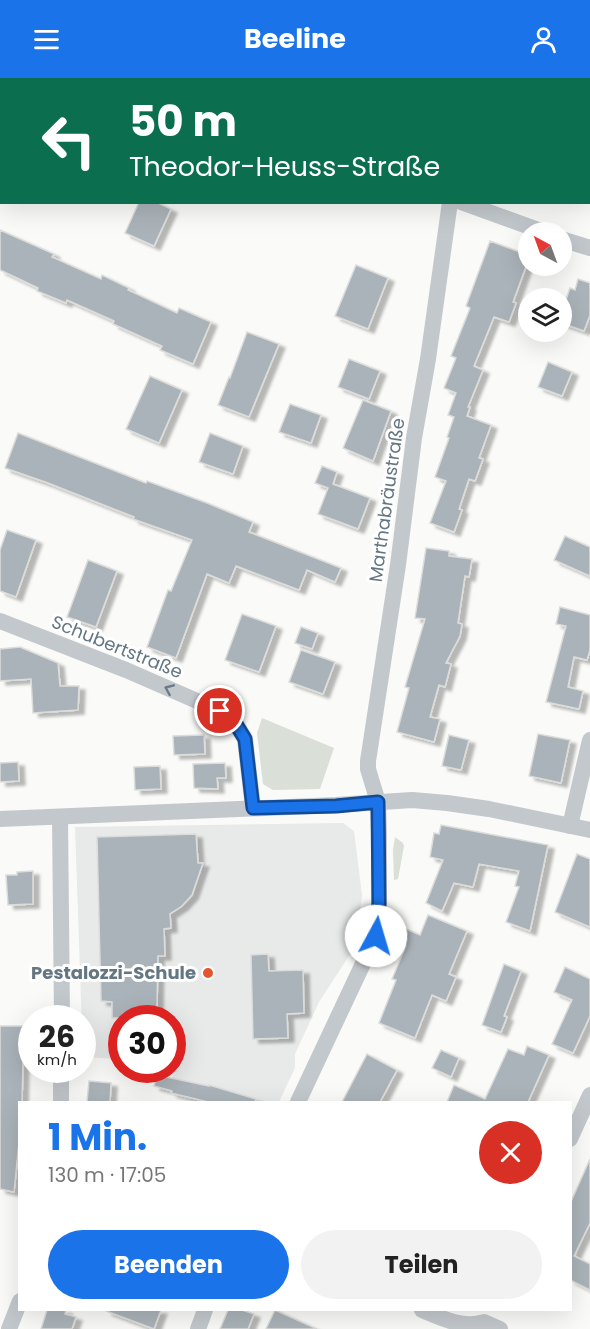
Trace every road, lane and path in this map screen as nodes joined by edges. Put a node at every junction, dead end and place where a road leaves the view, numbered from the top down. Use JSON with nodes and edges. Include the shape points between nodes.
{"nodes":[{"id":1,"x":450,"y":204,"type":"edge"},
{"id":2,"x":467,"y":204,"type":"edge"},
{"id":3,"x":518,"y":223,"type":"edge"},
{"id":4,"x":572,"y":243,"type":"edge"},
{"id":5,"x":590,"y":249,"type":"edge"},
{"id":6,"x":0,"y":621,"type":"edge"},
{"id":7,"x":590,"y":740,"type":"edge"},
{"id":8,"x":378,"y":802,"type":"junction"},
{"id":9,"x":253,"y":808,"type":"junction"},
{"id":10,"x":60,"y":817,"type":"junction"},
{"id":11,"x":0,"y":819,"type":"edge"},
{"id":12,"x":570,"y":826,"type":"junction"},
{"id":13,"x":590,"y":830,"type":"edge"},
{"id":14,"x":62,"y":1005,"type":"edge"},
{"id":15,"x":61,"y":1083,"type":"edge"},
{"id":16,"x":590,"y":1095,"type":"edge"},
{"id":17,"x":62,"y":1101,"type":"edge"},
{"id":18,"x":298,"y":1101,"type":"edge"},
{"id":19,"x":572,"y":1135,"type":"edge"},
{"id":20,"x":18,"y":1306,"type":"edge"},
{"id":21,"x":205,"y":1311,"type":"edge"},
{"id":22,"x":424,"y":1311,"type":"edge"},
{"id":23,"x":491,"y":1320,"type":"edge"},
{"id":24,"x":9,"y":1329,"type":"edge"},
{"id":25,"x":198,"y":1329,"type":"edge"}],
"edges":[{"from":1,"to":8,"type":"street","name":"Marthabräustraße","via":[[368,761]]},
{"from":2,"to":3,"type":"street"},
{"from":4,"to":5,"type":"street"},
{"from":9,"to":6,"type":"street","name":"Schubertstraße","one_way":true,"via":[[245,739],[234,721],[220,711],[126,670]]},
{"from":7,"to":12,"type":"street"},
{"from":8,"to":9,"type":"street"},
{"from":8,"to":12,"type":"street","via":[[447,803]]},
{"from":8,"to":18,"type":"street","name":"Marthabräustraße","via":[[376,936]]},
{"from":9,"to":10,"type":"street"},
{"from":10,"to":11,"type":"street"},
{"from":10,"to":14,"type":"street"},
{"from":12,"to":13,"type":"street"},
{"from":15,"to":17,"type":"street"},
{"from":16,"to":19,"type":"street"},
{"from":20,"to":24,"type":"street"},
{"from":21,"to":25,"type":"street"},
{"from":22,"to":23,"type":"street","via":[[474,1326]]}]}
